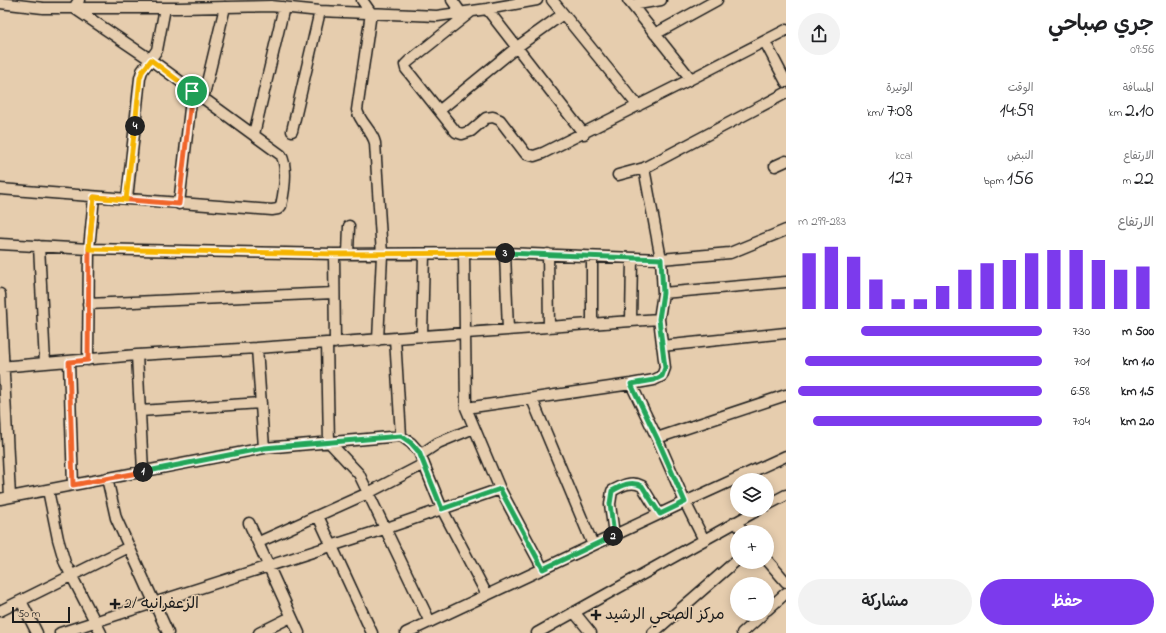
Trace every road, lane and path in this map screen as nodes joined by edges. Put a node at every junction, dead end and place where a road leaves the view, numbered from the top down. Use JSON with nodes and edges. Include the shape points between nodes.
{"nodes":[{"id":1,"x":362,"y":0,"type":"edge"},
{"id":2,"x":452,"y":0,"type":"edge"},
{"id":3,"x":537,"y":0,"type":"edge"},
{"id":4,"x":552,"y":0,"type":"edge"},
{"id":5,"x":661,"y":0,"type":"edge"},
{"id":6,"x":717,"y":0,"type":"edge"},
{"id":7,"x":0,"y":3,"type":"edge"},
{"id":8,"x":269,"y":3,"type":"edge"},
{"id":9,"x":630,"y":3,"type":"edge"},
{"id":10,"x":76,"y":4,"type":"edge"},
{"id":11,"x":176,"y":4,"type":"edge"},
{"id":12,"x":225,"y":7,"type":"junction"},
{"id":13,"x":284,"y":7,"type":"junction"},
{"id":14,"x":165,"y":8,"type":"junction"},
{"id":15,"x":320,"y":10,"type":"junction"},
{"id":16,"x":487,"y":10,"type":"junction"},
{"id":17,"x":472,"y":11,"type":"junction"},
{"id":18,"x":371,"y":13,"type":"junction"},
{"id":19,"x":461,"y":13,"type":"junction"},
{"id":20,"x":563,"y":14,"type":"junction"},
{"id":21,"x":786,"y":30,"type":"edge"},
{"id":22,"x":655,"y":34,"type":"junction"},
{"id":23,"x":765,"y":42,"type":"junction"},
{"id":24,"x":517,"y":47,"type":"junction"},
{"id":25,"x":151,"y":60,"type":"junction"},
{"id":26,"x":691,"y":79,"type":"junction"},
{"id":27,"x":786,"y":82,"type":"edge"},
{"id":28,"x":192,"y":91,"type":"junction"},
{"id":29,"x":786,"y":93,"type":"edge"},
{"id":30,"x":203,"y":99,"type":"junction"},
{"id":31,"x":638,"y":106,"type":"junction"},
{"id":32,"x":440,"y":110,"type":"junction"},
{"id":33,"x":292,"y":131,"type":"dead end"},
{"id":34,"x":254,"y":134,"type":"junction"},
{"id":35,"x":584,"y":134,"type":"junction"},
{"id":36,"x":786,"y":161,"type":"edge"},
{"id":37,"x":775,"y":166,"type":"dead end"},
{"id":38,"x":644,"y":168,"type":"junction"},
{"id":39,"x":618,"y":175,"type":"dead end"},
{"id":40,"x":0,"y":189,"type":"edge"},
{"id":41,"x":94,"y":197,"type":"junction"},
{"id":42,"x":126,"y":200,"type":"junction"},
{"id":43,"x":179,"y":204,"type":"junction"},
{"id":44,"x":349,"y":226,"type":"dead end"},
{"id":45,"x":786,"y":230,"type":"edge"},
{"id":46,"x":0,"y":244,"type":"edge"},
{"id":47,"x":39,"y":246,"type":"junction"},
{"id":48,"x":89,"y":249,"type":"junction"},
{"id":49,"x":505,"y":253,"type":"junction"},
{"id":50,"x":334,"y":254,"type":"junction"},
{"id":51,"x":348,"y":254,"type":"junction"},
{"id":52,"x":382,"y":254,"type":"junction"},
{"id":53,"x":424,"y":254,"type":"junction"},
{"id":54,"x":464,"y":254,"type":"junction"},
{"id":55,"x":548,"y":254,"type":"junction"},
{"id":56,"x":592,"y":257,"type":"junction"},
{"id":57,"x":632,"y":258,"type":"junction"},
{"id":58,"x":661,"y":259,"type":"junction"},
{"id":59,"x":786,"y":282,"type":"edge"},
{"id":60,"x":334,"y":293,"type":"junction"},
{"id":61,"x":663,"y":293,"type":"junction"},
{"id":62,"x":0,"y":294,"type":"edge"},
{"id":63,"x":88,"y":304,"type":"junction"},
{"id":64,"x":659,"y":319,"type":"junction"},
{"id":65,"x":1,"y":321,"type":"edge"},
{"id":66,"x":631,"y":322,"type":"junction"},
{"id":67,"x":592,"y":324,"type":"junction"},
{"id":68,"x":549,"y":327,"type":"junction"},
{"id":69,"x":508,"y":330,"type":"junction"},
{"id":70,"x":466,"y":333,"type":"junction"},
{"id":71,"x":786,"y":333,"type":"edge"},
{"id":72,"x":422,"y":336,"type":"junction"},
{"id":73,"x":395,"y":338,"type":"junction"},
{"id":74,"x":378,"y":340,"type":"junction"},
{"id":75,"x":331,"y":343,"type":"junction"},
{"id":76,"x":662,"y":346,"type":"junction"},
{"id":77,"x":258,"y":348,"type":"junction"},
{"id":78,"x":138,"y":355,"type":"junction"},
{"id":79,"x":88,"y":360,"type":"junction"},
{"id":80,"x":69,"y":362,"type":"junction"},
{"id":81,"x":45,"y":363,"type":"junction"},
{"id":82,"x":2,"y":366,"type":"edge"},
{"id":83,"x":631,"y":384,"type":"junction"},
{"id":84,"x":786,"y":394,"type":"edge"},
{"id":85,"x":532,"y":398,"type":"junction"},
{"id":86,"x":262,"y":403,"type":"junction"},
{"id":87,"x":466,"y":408,"type":"junction"},
{"id":88,"x":140,"y":411,"type":"junction"},
{"id":89,"x":474,"y":428,"type":"junction"},
{"id":90,"x":401,"y":436,"type":"junction"},
{"id":91,"x":657,"y":438,"type":"junction"},
{"id":92,"x":329,"y":442,"type":"junction"},
{"id":93,"x":264,"y":448,"type":"junction"},
{"id":94,"x":786,"y":456,"type":"edge"},
{"id":95,"x":422,"y":460,"type":"junction"},
{"id":96,"x":143,"y":472,"type":"junction"},
{"id":97,"x":107,"y":478,"type":"junction"},
{"id":98,"x":73,"y":485,"type":"junction"},
{"id":99,"x":500,"y":489,"type":"junction"},
{"id":100,"x":48,"y":490,"type":"junction"},
{"id":101,"x":368,"y":493,"type":"junction"},
{"id":102,"x":786,"y":495,"type":"edge"},
{"id":103,"x":5,"y":498,"type":"edge"},
{"id":104,"x":774,"y":501,"type":"edge"},
{"id":105,"x":685,"y":502,"type":"junction"},
{"id":106,"x":442,"y":509,"type":"junction"},
{"id":107,"x":660,"y":514,"type":"junction"},
{"id":108,"x":318,"y":516,"type":"junction"},
{"id":109,"x":745,"y":517,"type":"edge"},
{"id":110,"x":735,"y":522,"type":"junction"},
{"id":111,"x":249,"y":524,"type":"dead end"},
{"id":112,"x":738,"y":525,"type":"edge"},
{"id":113,"x":384,"y":529,"type":"junction"},
{"id":114,"x":614,"y":535,"type":"junction"},
{"id":115,"x":704,"y":540,"type":"junction"},
{"id":116,"x":259,"y":542,"type":"junction"},
{"id":117,"x":331,"y":545,"type":"junction"},
{"id":118,"x":593,"y":545,"type":"junction"},
{"id":119,"x":129,"y":547,"type":"junction"},
{"id":120,"x":268,"y":566,"type":"junction"},
{"id":121,"x":730,"y":566,"type":"edge"},
{"id":122,"x":774,"y":568,"type":"edge"},
{"id":123,"x":543,"y":569,"type":"junction"},
{"id":124,"x":72,"y":576,"type":"junction"},
{"id":125,"x":786,"y":582,"type":"edge"},
{"id":126,"x":786,"y":593,"type":"edge"},
{"id":127,"x":487,"y":595,"type":"junction"},
{"id":128,"x":21,"y":601,"type":"junction"},
{"id":129,"x":154,"y":602,"type":"junction"},
{"id":130,"x":774,"y":604,"type":"edge"},
{"id":131,"x":0,"y":611,"type":"edge"},
{"id":132,"x":574,"y":612,"type":"junction"},
{"id":133,"x":291,"y":618,"type":"junction"},
{"id":134,"x":95,"y":621,"type":"junction"},
{"id":135,"x":755,"y":621,"type":"edge"},
{"id":136,"x":430,"y":622,"type":"junction"},
{"id":137,"x":37,"y":633,"type":"edge"},
{"id":138,"x":60,"y":633,"type":"edge"},
{"id":139,"x":101,"y":633,"type":"edge"},
{"id":140,"x":168,"y":633,"type":"edge"},
{"id":141,"x":259,"y":633,"type":"edge"},
{"id":142,"x":299,"y":633,"type":"edge"},
{"id":143,"x":372,"y":633,"type":"edge"},
{"id":144,"x":406,"y":633,"type":"edge"},
{"id":145,"x":537,"y":633,"type":"edge"},
{"id":146,"x":591,"y":633,"type":"edge"},
{"id":147,"x":653,"y":633,"type":"edge"},
{"id":148,"x":742,"y":633,"type":"edge"}],
"edges":[{"from":1,"to":18,"type":"street"},
{"from":2,"to":19,"type":"street"},
{"from":3,"to":16,"type":"street"},
{"from":4,"to":20,"type":"street"},
{"from":5,"to":9,"type":"street"},
{"from":6,"to":22,"type":"street"},
{"from":7,"to":10,"type":"street","via":[[43,8]]},
{"from":8,"to":12,"type":"street"},
{"from":8,"to":13,"type":"street"},
{"from":9,"to":22,"type":"street"},
{"from":10,"to":14,"type":"street"},
{"from":10,"to":25,"type":"street"},
{"from":11,"to":12,"type":"street"},
{"from":11,"to":14,"type":"street"},
{"from":12,"to":30,"type":"street"},
{"from":13,"to":15,"type":"street"},
{"from":13,"to":34,"type":"street"},
{"from":14,"to":25,"type":"street","via":[[158,46]]},
{"from":15,"to":18,"type":"street"},
{"from":15,"to":33,"type":"street"},
{"from":16,"to":17,"type":"street"},
{"from":16,"to":24,"type":"street"},
{"from":17,"to":19,"type":"street"},
{"from":17,"to":32,"type":"street","via":[[405,65]]},
{"from":18,"to":19,"type":"street","via":[[437,16]]},
{"from":18,"to":52,"type":"street","via":[[357,110],[375,143]]},
{"from":20,"to":24,"type":"street"},
{"from":20,"to":31,"type":"street"},
{"from":21,"to":23,"type":"street"},
{"from":22,"to":26,"type":"street"},
{"from":23,"to":26,"type":"street"},
{"from":23,"to":27,"type":"street"},
{"from":24,"to":32,"type":"street"},
{"from":24,"to":35,"type":"street"},
{"from":25,"to":28,"type":"street"},
{"from":25,"to":42,"type":"street","via":[[140,78]]},
{"from":26,"to":31,"type":"street"},
{"from":28,"to":30,"type":"street"},
{"from":28,"to":43,"type":"street"},
{"from":29,"to":38,"type":"street"},
{"from":30,"to":34,"type":"street"},
{"from":31,"to":35,"type":"street"},
{"from":32,"to":35,"type":"street","via":[[456,132],[462,134],[471,131],[486,118],[500,120],[526,154],[534,156]]},
{"from":34,"to":43,"type":"street","via":[[284,159],[281,206],[272,210]]},
{"from":36,"to":37,"type":"street"},
{"from":38,"to":39,"type":"street"},
{"from":38,"to":58,"type":"street"},
{"from":40,"to":41,"type":"street"},
{"from":41,"to":42,"type":"street"},
{"from":41,"to":48,"type":"street"},
{"from":42,"to":43,"type":"street"},
{"from":44,"to":51,"type":"street"},
{"from":45,"to":58,"type":"street","via":[[730,253]]},
{"from":46,"to":47,"type":"street"},
{"from":47,"to":48,"type":"street"},
{"from":47,"to":81,"type":"street"},
{"from":48,"to":50,"type":"street"},
{"from":48,"to":63,"type":"street"},
{"from":49,"to":54,"type":"street"},
{"from":49,"to":55,"type":"street"},
{"from":49,"to":69,"type":"street"},
{"from":50,"to":51,"type":"street"},
{"from":50,"to":60,"type":"street"},
{"from":51,"to":52,"type":"street"},
{"from":52,"to":53,"type":"street"},
{"from":52,"to":74,"type":"street"},
{"from":53,"to":54,"type":"street"},
{"from":53,"to":72,"type":"street"},
{"from":54,"to":70,"type":"street"},
{"from":55,"to":56,"type":"street"},
{"from":55,"to":68,"type":"street"},
{"from":56,"to":57,"type":"street"},
{"from":56,"to":67,"type":"street"},
{"from":57,"to":58,"type":"street"},
{"from":57,"to":66,"type":"street"},
{"from":58,"to":61,"type":"street"},
{"from":59,"to":61,"type":"street"},
{"from":60,"to":63,"type":"street"},
{"from":60,"to":75,"type":"street"},
{"from":61,"to":64,"type":"street"},
{"from":62,"to":65,"type":"street"},
{"from":63,"to":79,"type":"street"},
{"from":64,"to":66,"type":"street"},
{"from":64,"to":76,"type":"street"},
{"from":65,"to":82,"type":"street"},
{"from":66,"to":67,"type":"street"},
{"from":67,"to":68,"type":"street"},
{"from":68,"to":69,"type":"street"},
{"from":69,"to":70,"type":"street"},
{"from":70,"to":72,"type":"street"},
{"from":70,"to":87,"type":"street"},
{"from":71,"to":76,"type":"street"},
{"from":72,"to":73,"type":"street"},
{"from":73,"to":74,"type":"street"},
{"from":73,"to":90,"type":"street"},
{"from":74,"to":75,"type":"street"},
{"from":75,"to":77,"type":"street"},
{"from":75,"to":92,"type":"street"},
{"from":76,"to":83,"type":"street","via":[[665,368],[662,376]]},
{"from":77,"to":78,"type":"street"},
{"from":77,"to":86,"type":"street"},
{"from":78,"to":79,"type":"street"},
{"from":78,"to":88,"type":"street"},
{"from":79,"to":80,"type":"street"},
{"from":80,"to":81,"type":"street"},
{"from":80,"to":98,"type":"street"},
{"from":81,"to":82,"type":"street"},
{"from":82,"to":103,"type":"street"},
{"from":83,"to":85,"type":"street"},
{"from":83,"to":91,"type":"street"},
{"from":84,"to":91,"type":"street"},
{"from":85,"to":87,"type":"street"},
{"from":85,"to":118,"type":"street"},
{"from":86,"to":88,"type":"street"},
{"from":86,"to":93,"type":"street"},
{"from":87,"to":89,"type":"street"},
{"from":88,"to":96,"type":"street"},
{"from":89,"to":95,"type":"street","via":[[438,443]]},
{"from":89,"to":99,"type":"street"},
{"from":90,"to":92,"type":"street"},
{"from":90,"to":95,"type":"street","via":[[411,443]]},
{"from":91,"to":105,"type":"street"},
{"from":92,"to":93,"type":"street"},
{"from":92,"to":101,"type":"street","via":[[359,474]]},
{"from":93,"to":96,"type":"street"},
{"from":94,"to":105,"type":"street"},
{"from":95,"to":101,"type":"street"},
{"from":95,"to":106,"type":"street"},
{"from":96,"to":97,"type":"street"},
{"from":97,"to":98,"type":"street"},
{"from":97,"to":119,"type":"street","via":[[116,518]]},
{"from":98,"to":100,"type":"street"},
{"from":99,"to":106,"type":"street"},
{"from":99,"to":123,"type":"street"},
{"from":100,"to":103,"type":"street"},
{"from":100,"to":124,"type":"street","via":[[58,539]]},
{"from":101,"to":108,"type":"street"},
{"from":101,"to":113,"type":"street"},
{"from":102,"to":104,"type":"street"},
{"from":105,"to":107,"type":"street"},
{"from":105,"to":115,"type":"street"},
{"from":106,"to":113,"type":"street"},
{"from":106,"to":127,"type":"street"},
{"from":107,"to":114,"type":"street"},
{"from":107,"to":114,"type":"street","via":[[642,486],[637,483],[623,484],[612,491],[610,504]]},
{"from":108,"to":116,"type":"street"},
{"from":108,"to":117,"type":"street"},
{"from":109,"to":110,"type":"street"},
{"from":110,"to":112,"type":"street"},
{"from":110,"to":115,"type":"street"},
{"from":111,"to":116,"type":"street"},
{"from":113,"to":117,"type":"street"},
{"from":113,"to":136,"type":"street"},
{"from":114,"to":118,"type":"street"},
{"from":115,"to":132,"type":"street"},
{"from":116,"to":120,"type":"street"},
{"from":117,"to":120,"type":"street"},
{"from":117,"to":143,"type":"street"},
{"from":118,"to":123,"type":"street"},
{"from":119,"to":124,"type":"street"},
{"from":119,"to":129,"type":"street"},
{"from":120,"to":129,"type":"street"},
{"from":120,"to":133,"type":"street"},
{"from":121,"to":147,"type":"street"},
{"from":122,"to":125,"type":"street"},
{"from":123,"to":127,"type":"street"},
{"from":124,"to":128,"type":"street"},
{"from":124,"to":134,"type":"street"},
{"from":126,"to":130,"type":"street"},
{"from":127,"to":136,"type":"street"},
{"from":128,"to":131,"type":"street"},
{"from":128,"to":137,"type":"street"},
{"from":129,"to":134,"type":"street"},
{"from":129,"to":140,"type":"street"},
{"from":132,"to":145,"type":"street"},
{"from":132,"to":146,"type":"street"},
{"from":133,"to":141,"type":"street"},
{"from":133,"to":142,"type":"street"},
{"from":134,"to":138,"type":"street"},
{"from":134,"to":139,"type":"street"},
{"from":135,"to":148,"type":"street"},
{"from":136,"to":144,"type":"street"}]}
